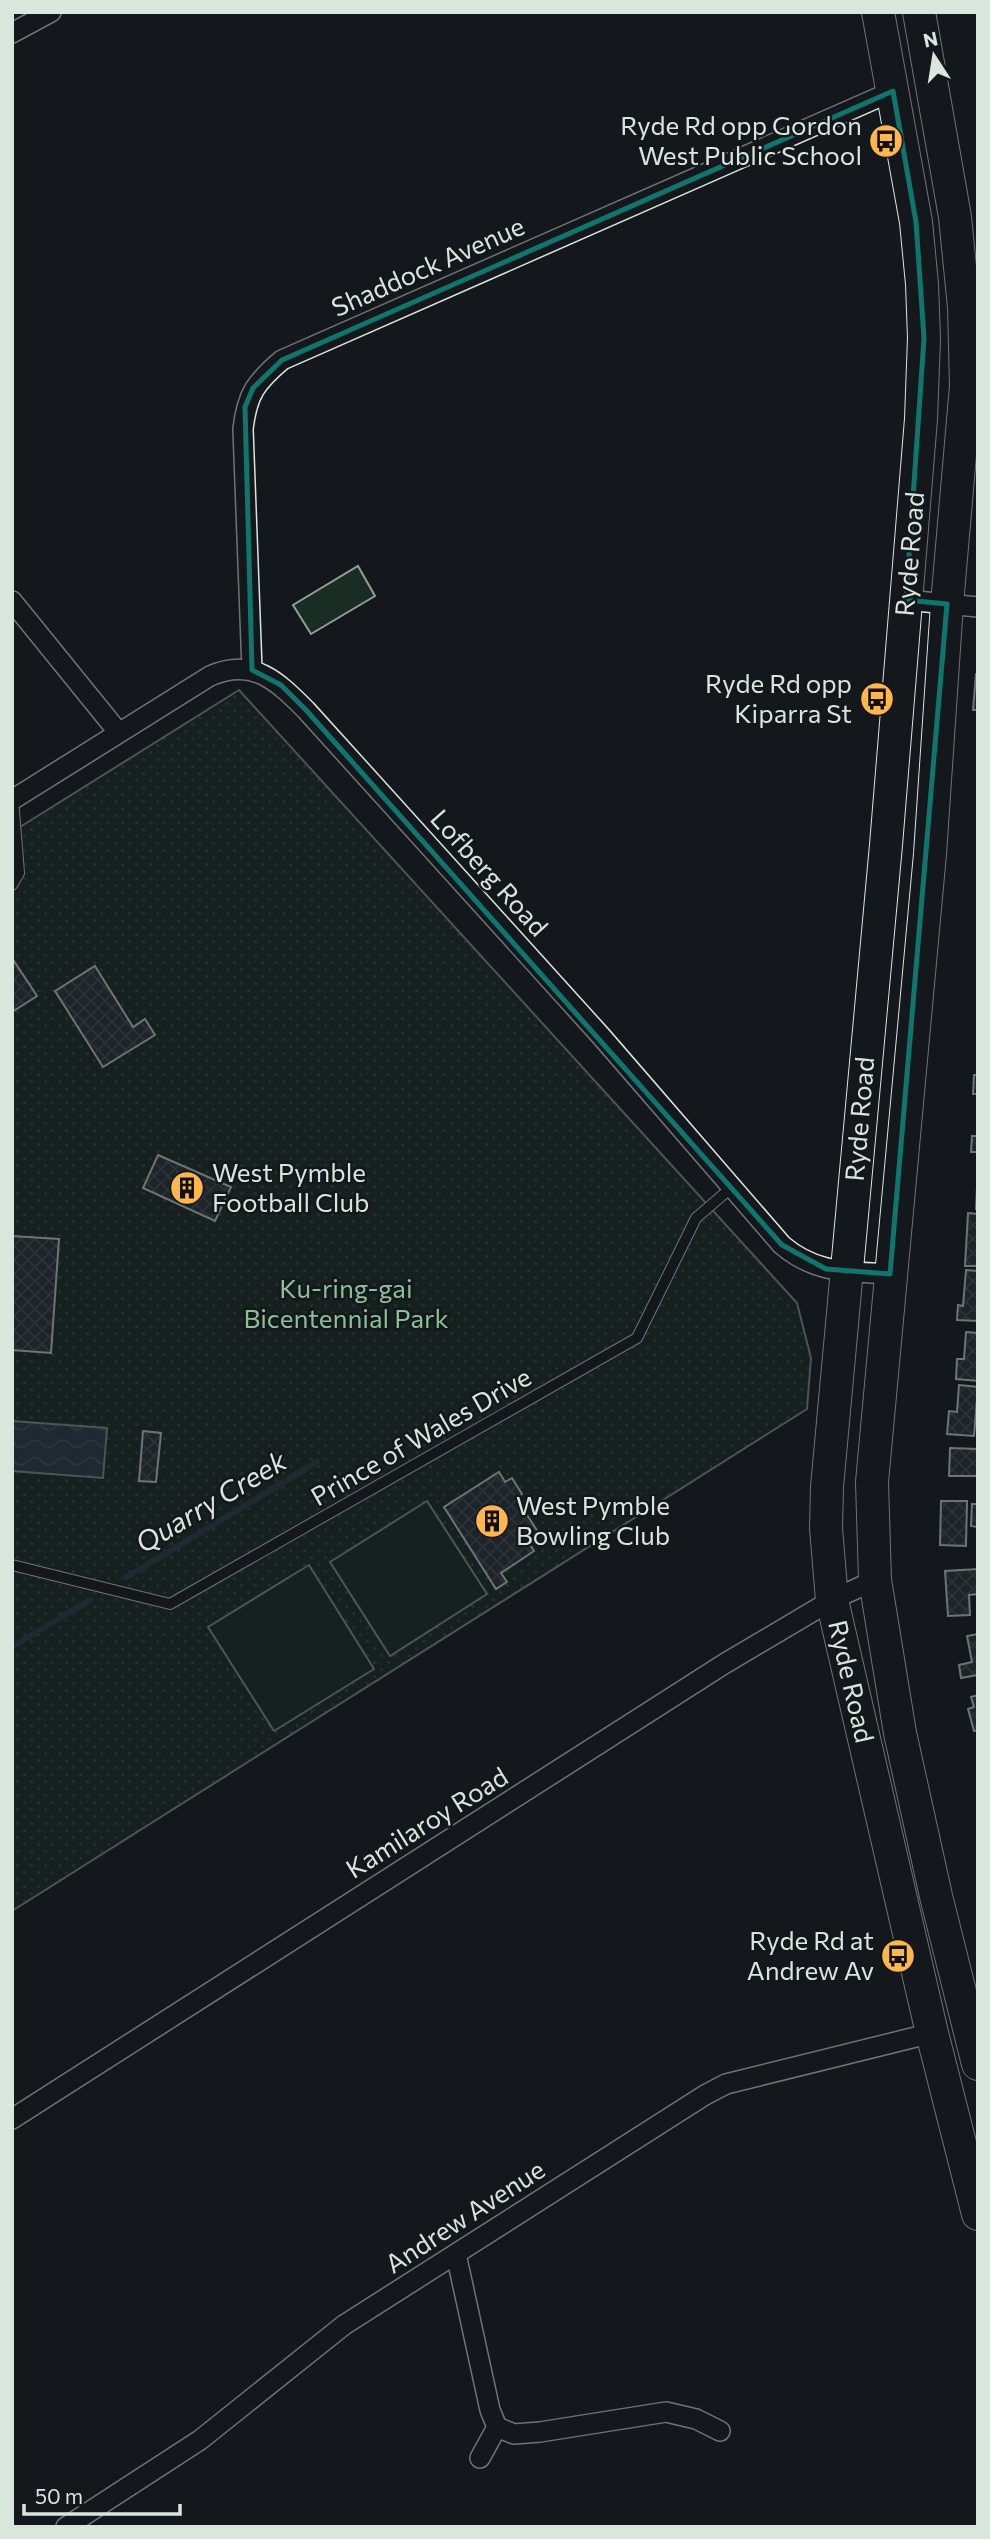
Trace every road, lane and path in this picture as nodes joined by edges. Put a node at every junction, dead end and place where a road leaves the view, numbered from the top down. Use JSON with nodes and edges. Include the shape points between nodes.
{"nodes":[{"id":1,"x":51,"y":12,"type":"edge"},
{"id":2,"x":878,"y":12,"type":"edge"},
{"id":3,"x":919,"y":12,"type":"edge"},
{"id":4,"x":12,"y":33,"type":"edge"},
{"id":5,"x":893,"y":91,"type":"junction"},
{"id":6,"x":906,"y":600,"type":"junction"},
{"id":7,"x":12,"y":601,"type":"edge"},
{"id":8,"x":962,"y":606,"type":"edge"},
{"id":9,"x":252,"y":670,"type":"junction"},
{"id":10,"x":119,"y":733,"type":"junction"},
{"id":11,"x":13,"y":799,"type":"edge"},
{"id":12,"x":12,"y":885,"type":"edge"},
{"id":13,"x":732,"y":1187,"type":"junction"},
{"id":14,"x":846,"y":1271,"type":"junction"},
{"id":15,"x":890,"y":1273,"type":"junction"},
{"id":16,"x":12,"y":1565,"type":"edge"},
{"id":17,"x":875,"y":1580,"type":"junction"},
{"id":18,"x":832,"y":1600,"type":"junction"},
{"id":19,"x":932,"y":2033,"type":"junction"},
{"id":20,"x":978,"y":2064,"type":"edge"},
{"id":21,"x":12,"y":2119,"type":"edge"},
{"id":22,"x":978,"y":2214,"type":"edge"},
{"id":23,"x":456,"y":2254,"type":"junction"},
{"id":24,"x":498,"y":2427,"type":"junction"},
{"id":25,"x":720,"y":2431,"type":"dead end"},
{"id":26,"x":480,"y":2458,"type":"dead end"},
{"id":27,"x":66,"y":2527,"type":"edge"}],
"edges":[{"from":1,"to":4,"type":"street"},
{"from":2,"to":5,"type":"highway","name":"Ryde Road"},
{"from":3,"to":8,"type":"highway","name":"Ryde Road","via":[[955,217],[964,307]]},
{"from":5,"to":6,"type":"highway","name":"Ryde Road","via":[[916,222],[924,338]]},
{"from":5,"to":9,"type":"street","name":"Shaddock Avenue","via":[[282,360],[266,374],[245,407],[243,429]]},
{"from":6,"to":8,"type":"street"},
{"from":6,"to":14,"type":"highway","name":"Ryde Road"},
{"from":7,"to":10,"type":"street"},
{"from":8,"to":15,"type":"highway","name":"Ryde Road","via":[[930,855]]},
{"from":9,"to":10,"type":"street","via":[[235,668],[211,676]]},
{"from":9,"to":13,"type":"street","name":"Lofberg Road","via":[[281,685],[306,710]]},
{"from":10,"to":11,"type":"street"},
{"from":11,"to":12,"type":"lane","via":[[19,873]]},
{"from":13,"to":14,"type":"street","name":"Lofberg Road","via":[[793,1255],[806,1263]]},
{"from":13,"to":16,"type":"lane","name":"Prince of Wales Drive","via":[[696,1218],[637,1338],[170,1604]]},
{"from":14,"to":15,"type":"street","name":"Lofberg Road"},
{"from":14,"to":18,"type":"highway","name":"Ryde Road","via":[[827,1488]]},
{"from":15,"to":17,"type":"highway","name":"Ryde Road","via":[[872,1482]]},
{"from":17,"to":18,"type":"street","name":"Kamilaroy Road"},
{"from":17,"to":20,"type":"highway","name":"Ryde Road","via":[[900,1734]]},
{"from":18,"to":19,"type":"highway","name":"Ryde Road"},
{"from":18,"to":21,"type":"street","name":"Kamilaroy Road","via":[[724,1664]]},
{"from":19,"to":22,"type":"highway","name":"Ryde Road"},
{"from":19,"to":23,"type":"street","name":"Andrew Avenue","via":[[726,2084]]},
{"from":23,"to":24,"type":"street","via":[[490,2410]]},
{"from":23,"to":27,"type":"street","name":"Andrew Avenue","via":[[344,2325],[200,2440]]},
{"from":24,"to":25,"type":"street","via":[[514,2434],[540,2432],[666,2412]]},
{"from":24,"to":26,"type":"street"}]}
